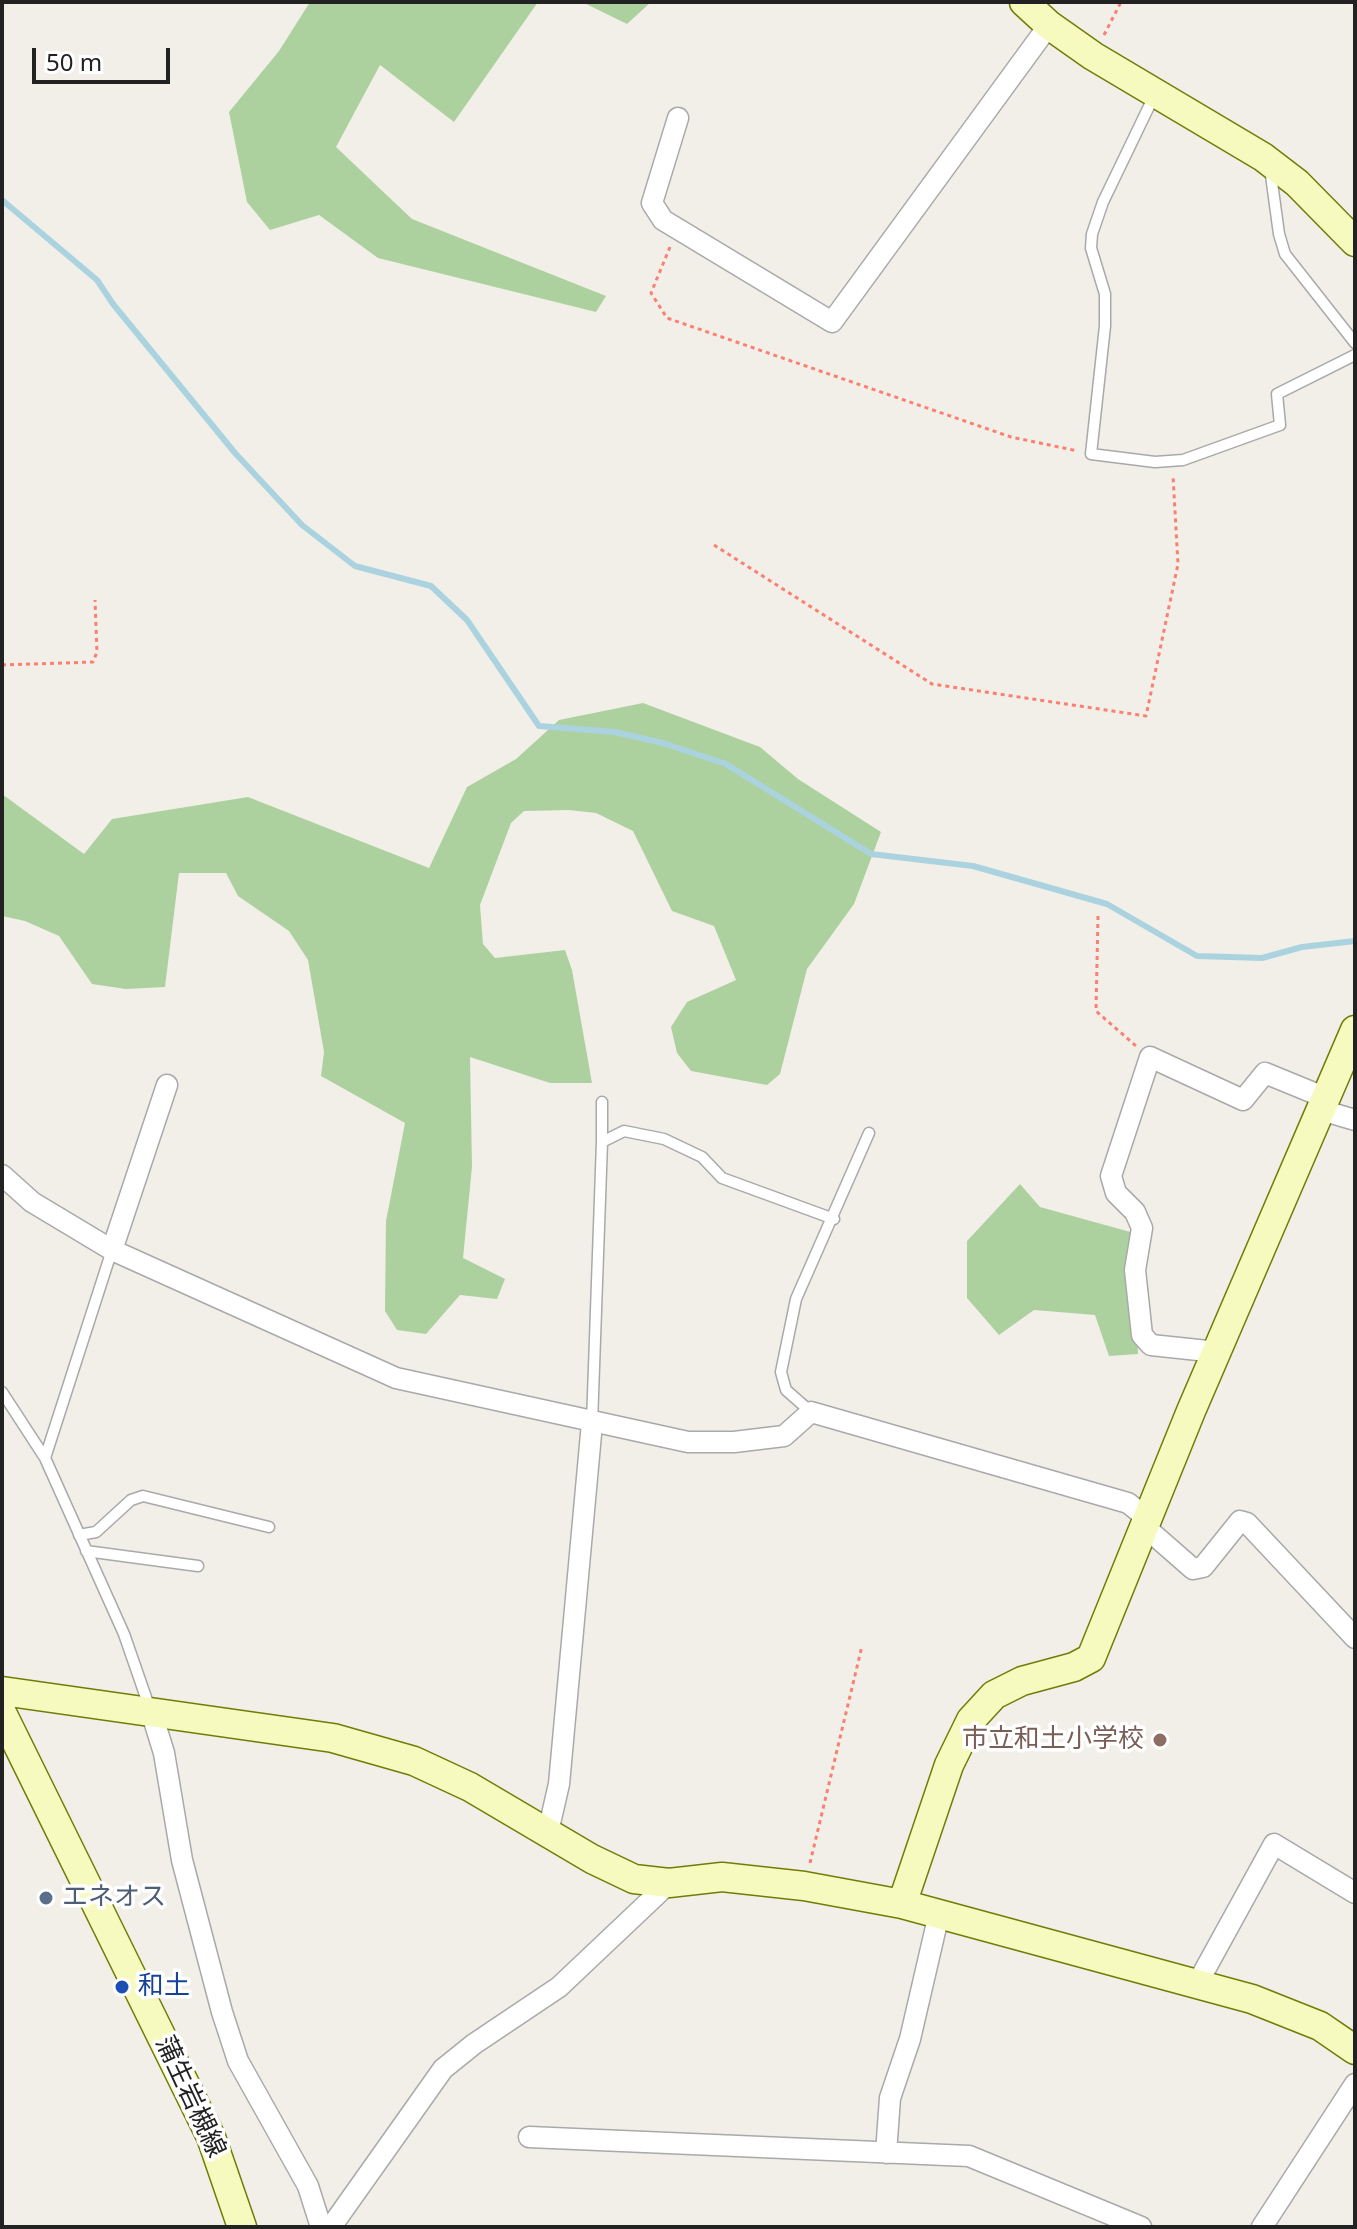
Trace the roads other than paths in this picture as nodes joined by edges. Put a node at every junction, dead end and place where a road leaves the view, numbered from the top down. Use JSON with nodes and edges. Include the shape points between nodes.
{"nodes":[{"id":1,"x":1024,"y":2,"type":"edge"},
{"id":2,"x":1049,"y":25,"type":"junction"},
{"id":3,"x":1155,"y":93,"type":"junction"},
{"id":4,"x":678,"y":118,"type":"dead end"},
{"id":5,"x":1270,"y":162,"type":"junction"},
{"id":6,"x":1355,"y":242,"type":"edge"},
{"id":7,"x":1355,"y":343,"type":"edge"},
{"id":8,"x":1355,"y":355,"type":"edge"},
{"id":9,"x":1355,"y":1030,"type":"edge"},
{"id":10,"x":167,"y":1085,"type":"dead end"},
{"id":11,"x":602,"y":1102,"type":"dead end"},
{"id":12,"x":1324,"y":1104,"type":"junction"},
{"id":13,"x":1355,"y":1120,"type":"edge"},
{"id":14,"x":869,"y":1133,"type":"dead end"},
{"id":15,"x":602,"y":1142,"type":"junction"},
{"id":16,"x":2,"y":1175,"type":"edge"},
{"id":17,"x":834,"y":1219,"type":"junction"},
{"id":18,"x":112,"y":1250,"type":"junction"},
{"id":19,"x":1217,"y":1352,"type":"junction"},
{"id":20,"x":2,"y":1392,"type":"edge"},
{"id":21,"x":811,"y":1412,"type":"junction"},
{"id":22,"x":592,"y":1423,"type":"junction"},
{"id":23,"x":45,"y":1458,"type":"junction"},
{"id":24,"x":1146,"y":1522,"type":"junction"},
{"id":25,"x":269,"y":1527,"type":"dead end"},
{"id":26,"x":79,"y":1535,"type":"junction"},
{"id":27,"x":86,"y":1551,"type":"junction"},
{"id":28,"x":198,"y":1566,"type":"dead end"},
{"id":29,"x":1355,"y":1638,"type":"edge"},
{"id":30,"x":2,"y":1691,"type":"edge"},
{"id":31,"x":151,"y":1711,"type":"junction"},
{"id":32,"x":2,"y":1713,"type":"edge"},
{"id":33,"x":548,"y":1832,"type":"junction"},
{"id":34,"x":669,"y":1883,"type":"junction"},
{"id":35,"x":1355,"y":1893,"type":"edge"},
{"id":36,"x":902,"y":1904,"type":"junction"},
{"id":37,"x":939,"y":1914,"type":"junction"},
{"id":38,"x":1197,"y":1984,"type":"junction"},
{"id":39,"x":1355,"y":2050,"type":"edge"},
{"id":40,"x":1355,"y":2084,"type":"edge"},
{"id":41,"x":529,"y":2137,"type":"dead end"},
{"id":42,"x":886,"y":2153,"type":"junction"},
{"id":43,"x":242,"y":2227,"type":"edge"},
{"id":44,"x":321,"y":2227,"type":"edge"},
{"id":45,"x":331,"y":2227,"type":"edge"},
{"id":46,"x":1141,"y":2227,"type":"edge"},
{"id":47,"x":1262,"y":2227,"type":"edge"}],
"edges":[{"from":1,"to":2,"type":"street"},
{"from":2,"to":3,"type":"street"},
{"from":2,"to":4,"type":"street","via":[[832,322],[663,220],[652,203]]},
{"from":3,"to":5,"type":"street"},
{"from":3,"to":8,"type":"lane","via":[[1092,234],[1105,294],[1105,326],[1091,454],[1183,460],[1280,425],[1277,394]]},
{"from":5,"to":6,"type":"street"},
{"from":5,"to":7,"type":"lane","via":[[1285,254]]},
{"from":9,"to":12,"type":"street"},
{"from":10,"to":18,"type":"street"},
{"from":11,"to":15,"type":"lane"},
{"from":12,"to":13,"type":"street"},
{"from":12,"to":19,"type":"street"},
{"from":12,"to":19,"type":"street","via":[[1265,1073],[1243,1100],[1150,1057],[1111,1176],[1116,1193],[1142,1228],[1135,1270],[1142,1335],[1151,1345]]},
{"from":14,"to":17,"type":"lane"},
{"from":15,"to":17,"type":"lane","via":[[624,1131],[664,1139],[702,1157],[722,1178]]},
{"from":15,"to":22,"type":"lane"},
{"from":16,"to":18,"type":"street","via":[[32,1202]]},
{"from":17,"to":21,"type":"lane","via":[[801,1282],[781,1372],[786,1390]]},
{"from":18,"to":22,"type":"street","via":[[396,1378]]},
{"from":18,"to":23,"type":"lane"},
{"from":19,"to":24,"type":"street"},
{"from":20,"to":23,"type":"lane"},
{"from":21,"to":22,"type":"street","via":[[784,1436],[711,1443]]},
{"from":21,"to":24,"type":"street","via":[[1128,1503]]},
{"from":22,"to":33,"type":"street","via":[[559,1784]]},
{"from":23,"to":26,"type":"lane"},
{"from":24,"to":29,"type":"street","via":[[1193,1569],[1203,1567],[1240,1521],[1247,1523]]},
{"from":24,"to":36,"type":"street","via":[[1091,1658],[994,1695],[971,1720],[949,1765]]},
{"from":25,"to":26,"type":"lane","via":[[143,1496],[131,1500],[96,1532]]},
{"from":26,"to":27,"type":"lane"},
{"from":27,"to":28,"type":"lane"},
{"from":27,"to":31,"type":"lane"},
{"from":30,"to":31,"type":"street"},
{"from":31,"to":33,"type":"street","via":[[333,1738],[414,1761]]},
{"from":31,"to":44,"type":"street","via":[[164,1753],[182,1860],[226,2025],[238,2061],[308,2186]]},
{"from":32,"to":43,"type":"street","name":"蒲生岩槻線","via":[[211,2137]]},
{"from":33,"to":34,"type":"street","via":[[634,1879]]},
{"from":34,"to":36,"type":"street","via":[[722,1877]]},
{"from":34,"to":45,"type":"street","via":[[559,1987],[443,2069]]},
{"from":35,"to":38,"type":"street","via":[[1274,1844]]},
{"from":36,"to":37,"type":"street"},
{"from":37,"to":38,"type":"street"},
{"from":37,"to":42,"type":"street","via":[[910,2039],[890,2098]]},
{"from":38,"to":39,"type":"street","via":[[1320,2026]]},
{"from":40,"to":47,"type":"street"},
{"from":41,"to":42,"type":"street"},
{"from":42,"to":46,"type":"street","via":[[969,2156]]}]}
